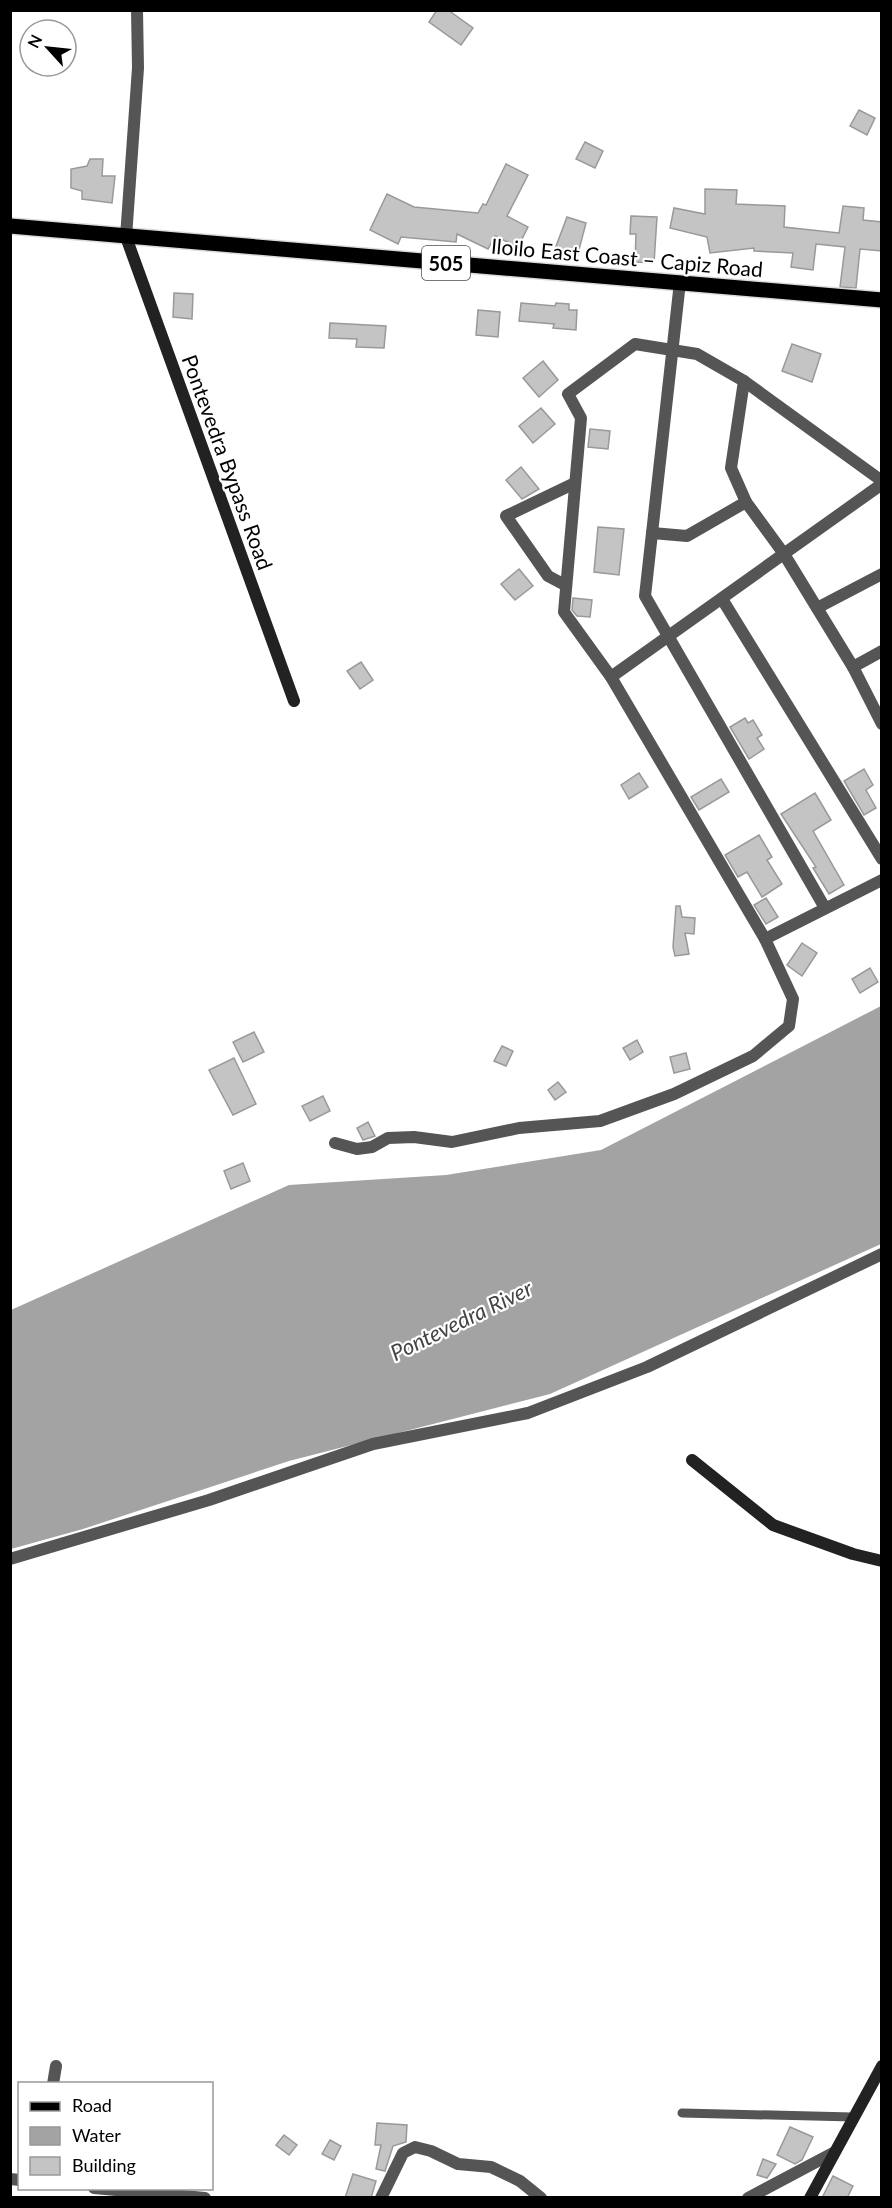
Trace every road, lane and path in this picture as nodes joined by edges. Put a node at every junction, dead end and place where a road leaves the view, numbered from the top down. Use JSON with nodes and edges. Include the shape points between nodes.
{"nodes":[{"id":1,"x":137,"y":10,"type":"edge"},
{"id":2,"x":10,"y":226,"type":"edge"},
{"id":3,"x":126,"y":237,"type":"junction"},
{"id":4,"x":680,"y":282,"type":"junction"},
{"id":5,"x":882,"y":300,"type":"edge"},
{"id":6,"x":673,"y":350,"type":"junction"},
{"id":7,"x":744,"y":381,"type":"junction"},
{"id":8,"x":882,"y":482,"type":"edge"},
{"id":9,"x":575,"y":483,"type":"junction"},
{"id":10,"x":747,"y":502,"type":"junction"},
{"id":11,"x":652,"y":533,"type":"junction"},
{"id":12,"x":784,"y":554,"type":"junction"},
{"id":13,"x":882,"y":574,"type":"edge"},
{"id":14,"x":565,"y":585,"type":"junction"},
{"id":15,"x":722,"y":599,"type":"junction"},
{"id":16,"x":817,"y":608,"type":"junction"},
{"id":17,"x":669,"y":636,"type":"junction"},
{"id":18,"x":882,"y":651,"type":"edge"},
{"id":19,"x":853,"y":667,"type":"junction"},
{"id":20,"x":611,"y":677,"type":"junction"},
{"id":21,"x":294,"y":701,"type":"dead end"},
{"id":22,"x":882,"y":723,"type":"edge"},
{"id":23,"x":882,"y":859,"type":"edge"},
{"id":24,"x":882,"y":880,"type":"edge"},
{"id":25,"x":825,"y":908,"type":"junction"},
{"id":26,"x":765,"y":939,"type":"junction"},
{"id":27,"x":335,"y":1143,"type":"dead end"},
{"id":28,"x":882,"y":1254,"type":"edge"},
{"id":29,"x":692,"y":1460,"type":"dead end"},
{"id":30,"x":10,"y":1559,"type":"edge"},
{"id":31,"x":882,"y":1561,"type":"edge"},
{"id":32,"x":56,"y":2066,"type":"dead end"},
{"id":33,"x":882,"y":2066,"type":"edge"},
{"id":34,"x":53,"y":2082,"type":"edge"},
{"id":35,"x":682,"y":2113,"type":"dead end"},
{"id":36,"x":853,"y":2117,"type":"junction"},
{"id":37,"x":833,"y":2153,"type":"junction"},
{"id":38,"x":102,"y":2190,"type":"edge"},
{"id":39,"x":118,"y":2194,"type":"edge"},
{"id":40,"x":205,"y":2198,"type":"edge"},
{"id":41,"x":381,"y":2198,"type":"edge"},
{"id":42,"x":541,"y":2198,"type":"edge"},
{"id":43,"x":748,"y":2198,"type":"edge"},
{"id":44,"x":810,"y":2198,"type":"edge"}],
"edges":[{"from":1,"to":3,"type":"street","via":[[138,68]]},
{"from":2,"to":3,"type":"main road","name":"Iloilo East Coast – Capiz Road","number":"505"},
{"from":3,"to":4,"type":"main road","name":"Iloilo East Coast – Capiz Road","number":"505"},
{"from":3,"to":21,"type":"main road","name":"Pontevedra Bypass Road"},
{"from":4,"to":5,"type":"main road","name":"Iloilo East Coast – Capiz Road","number":"505"},
{"from":4,"to":6,"type":"street"},
{"from":6,"to":7,"type":"street","via":[[697,354]]},
{"from":6,"to":9,"type":"street","via":[[635,345],[568,394],[581,418]]},
{"from":6,"to":11,"type":"street"},
{"from":7,"to":8,"type":"street"},
{"from":7,"to":10,"type":"street","via":[[731,468]]},
{"from":8,"to":12,"type":"street"},
{"from":9,"to":14,"type":"street"},
{"from":9,"to":14,"type":"street","via":[[506,516],[548,576]]},
{"from":10,"to":11,"type":"street","via":[[687,536]]},
{"from":10,"to":12,"type":"street"},
{"from":11,"to":17,"type":"street","via":[[645,596]]},
{"from":12,"to":15,"type":"street"},
{"from":12,"to":16,"type":"street"},
{"from":13,"to":16,"type":"street"},
{"from":14,"to":20,"type":"street","via":[[564,612]]},
{"from":15,"to":17,"type":"street"},
{"from":15,"to":23,"type":"street"},
{"from":16,"to":19,"type":"street"},
{"from":17,"to":20,"type":"street"},
{"from":17,"to":25,"type":"street"},
{"from":18,"to":19,"type":"street"},
{"from":19,"to":22,"type":"street"},
{"from":20,"to":26,"type":"street"},
{"from":24,"to":25,"type":"street"},
{"from":25,"to":26,"type":"street"},
{"from":26,"to":27,"type":"street","via":[[793,999],[789,1026],[753,1056],[684,1090],[600,1121],[519,1128],[452,1142],[388,1138],[372,1147],[357,1149]]},
{"from":28,"to":30,"type":"street","via":[[647,1367],[528,1413],[373,1444],[209,1500]]},
{"from":29,"to":31,"type":"main road","via":[[773,1525]]},
{"from":32,"to":34,"type":"street"},
{"from":33,"to":36,"type":"main road"},
{"from":35,"to":36,"type":"lane"},
{"from":36,"to":37,"type":"main road"},
{"from":37,"to":43,"type":"street"},
{"from":37,"to":44,"type":"main road"},
{"from":38,"to":39,"type":"street"},
{"from":39,"to":40,"type":"street"},
{"from":41,"to":42,"type":"street","via":[[403,2153],[415,2147],[458,2164],[491,2167],[520,2181]]}]}
